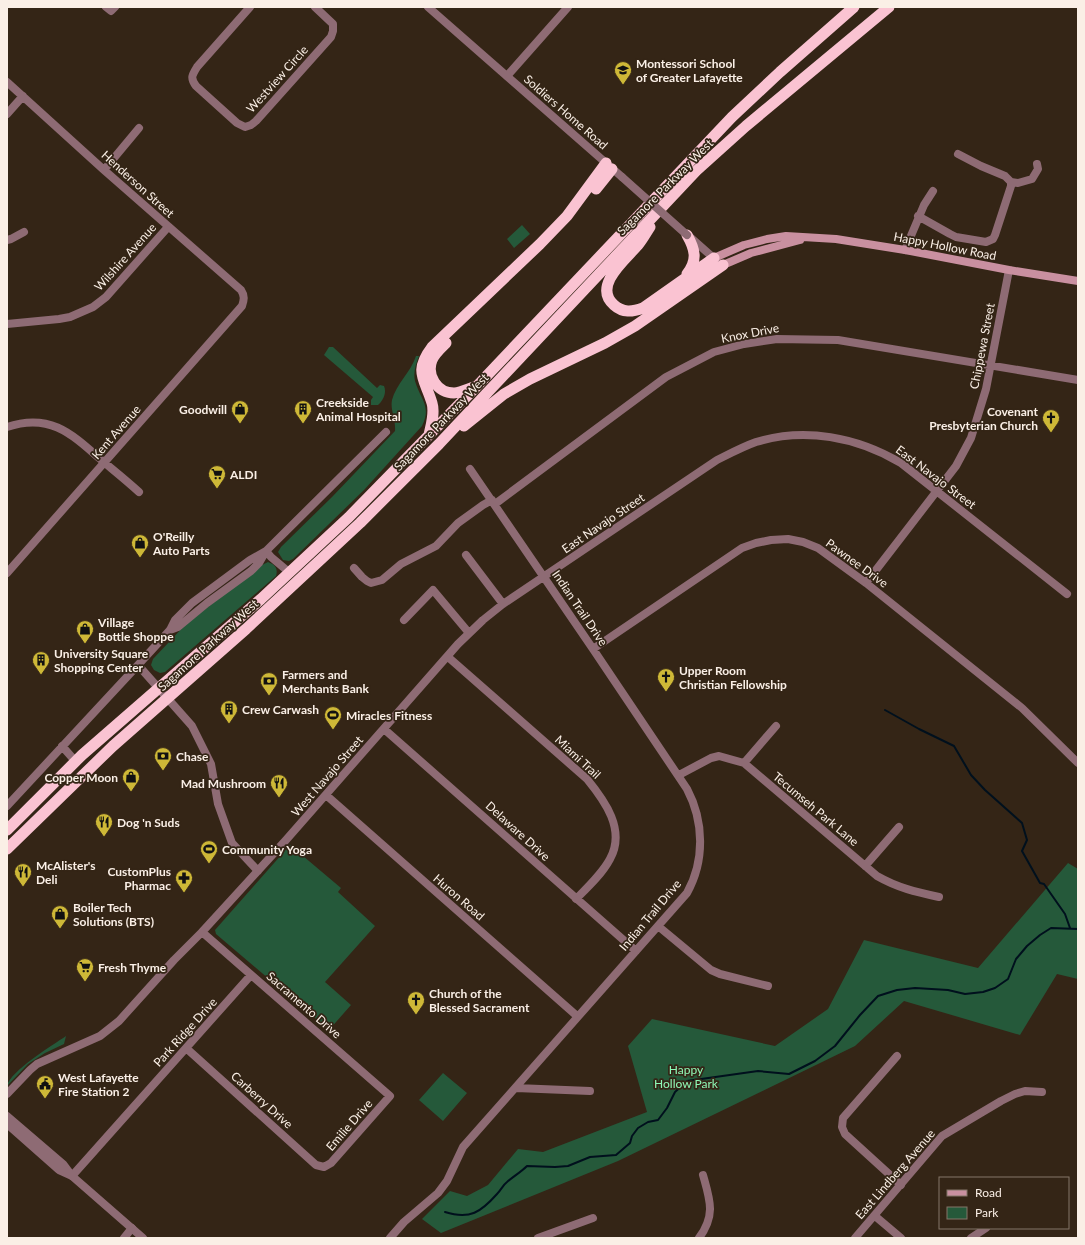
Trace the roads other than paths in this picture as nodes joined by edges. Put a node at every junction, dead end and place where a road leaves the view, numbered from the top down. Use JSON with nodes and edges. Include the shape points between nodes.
{"nodes":[{"id":1,"x":250,"y":7,"type":"edge"},
{"id":2,"x":315,"y":7,"type":"edge"},
{"id":3,"x":428,"y":7,"type":"edge"},
{"id":4,"x":568,"y":7,"type":"edge"},
{"id":5,"x":854,"y":7,"type":"edge"},
{"id":6,"x":889,"y":7,"type":"edge"},
{"id":7,"x":507,"y":76,"type":"junction"},
{"id":8,"x":7,"y":82,"type":"edge"},
{"id":9,"x":23,"y":96,"type":"junction"},
{"id":10,"x":7,"y":114,"type":"edge"},
{"id":11,"x":139,"y":128,"type":"dead end"},
{"id":12,"x":958,"y":154,"type":"dead end"},
{"id":13,"x":1037,"y":164,"type":"dead end"},
{"id":14,"x":609,"y":166,"type":"junction"},
{"id":15,"x":104,"y":170,"type":"junction"},
{"id":16,"x":1011,"y":182,"type":"junction"},
{"id":17,"x":933,"y":191,"type":"dead end"},
{"id":18,"x":666,"y":203,"type":"junction"},
{"id":19,"x":918,"y":216,"type":"junction"},
{"id":20,"x":168,"y":227,"type":"junction"},
{"id":21,"x":24,"y":232,"type":"dead end"},
{"id":22,"x":687,"y":235,"type":"junction"},
{"id":23,"x":806,"y":238,"type":"junction"},
{"id":24,"x":7,"y":240,"type":"edge"},
{"id":25,"x":905,"y":250,"type":"junction"},
{"id":26,"x":714,"y":258,"type":"junction"},
{"id":27,"x":723,"y":265,"type":"junction"},
{"id":28,"x":1009,"y":270,"type":"junction"},
{"id":29,"x":683,"y":279,"type":"junction"},
{"id":30,"x":1078,"y":281,"type":"edge"},
{"id":31,"x":242,"y":306,"type":"joint"},
{"id":32,"x":7,"y":324,"type":"edge"},
{"id":33,"x":990,"y":365,"type":"junction"},
{"id":34,"x":1078,"y":380,"type":"edge"},
{"id":35,"x":477,"y":386,"type":"junction"},
{"id":36,"x":7,"y":427,"type":"edge"},
{"id":37,"x":386,"y":432,"type":"dead end"},
{"id":38,"x":429,"y":435,"type":"junction"},
{"id":39,"x":439,"y":444,"type":"junction"},
{"id":40,"x":105,"y":462,"type":"junction"},
{"id":41,"x":470,"y":469,"type":"dead end"},
{"id":42,"x":937,"y":491,"type":"junction"},
{"id":43,"x":139,"y":492,"type":"dead end"},
{"id":44,"x":493,"y":502,"type":"junction"},
{"id":45,"x":266,"y":551,"type":"junction"},
{"id":46,"x":466,"y":555,"type":"dead end"},
{"id":47,"x":354,"y":568,"type":"dead end"},
{"id":48,"x":290,"y":572,"type":"junction"},
{"id":49,"x":7,"y":573,"type":"edge"},
{"id":50,"x":544,"y":577,"type":"junction"},
{"id":51,"x":866,"y":583,"type":"junction"},
{"id":52,"x":1067,"y":594,"type":"dead end"},
{"id":53,"x":503,"y":604,"type":"junction"},
{"id":54,"x":404,"y":620,"type":"dead end"},
{"id":55,"x":469,"y":633,"type":"junction"},
{"id":56,"x":593,"y":649,"type":"junction"},
{"id":57,"x":448,"y":657,"type":"junction"},
{"id":58,"x":138,"y":665,"type":"junction"},
{"id":59,"x":158,"y":688,"type":"junction"},
{"id":60,"x":168,"y":698,"type":"junction"},
{"id":61,"x":776,"y":726,"type":"dead end"},
{"id":62,"x":384,"y":729,"type":"junction"},
{"id":63,"x":62,"y":746,"type":"junction"},
{"id":64,"x":76,"y":762,"type":"junction"},
{"id":65,"x":744,"y":763,"type":"junction"},
{"id":66,"x":1078,"y":763,"type":"edge"},
{"id":67,"x":678,"y":775,"type":"junction"},
{"id":68,"x":326,"y":795,"type":"junction"},
{"id":69,"x":7,"y":806,"type":"edge"},
{"id":70,"x":899,"y":827,"type":"dead end"},
{"id":71,"x":7,"y":830,"type":"edge"},
{"id":72,"x":7,"y":849,"type":"edge"},
{"id":73,"x":865,"y":866,"type":"junction"},
{"id":74,"x":258,"y":871,"type":"junction"},
{"id":75,"x":939,"y":897,"type":"dead end"},
{"id":76,"x":576,"y":899,"type":"junction"},
{"id":77,"x":658,"y":926,"type":"junction"},
{"id":78,"x":202,"y":932,"type":"junction"},
{"id":79,"x":636,"y":950,"type":"junction"},
{"id":80,"x":251,"y":975,"type":"junction"},
{"id":81,"x":768,"y":986,"type":"dead end"},
{"id":82,"x":577,"y":1016,"type":"junction"},
{"id":83,"x":186,"y":1048,"type":"junction"},
{"id":84,"x":897,"y":1056,"type":"dead end"},
{"id":85,"x":516,"y":1088,"type":"junction"},
{"id":86,"x":590,"y":1091,"type":"dead end"},
{"id":87,"x":1042,"y":1092,"type":"dead end"},
{"id":88,"x":7,"y":1094,"type":"edge"},
{"id":89,"x":390,"y":1096,"type":"joint"},
{"id":90,"x":7,"y":1116,"type":"edge"},
{"id":91,"x":7,"y":1124,"type":"edge"},
{"id":92,"x":324,"y":1167,"type":"joint"},
{"id":93,"x":702,"y":1175,"type":"dead end"},
{"id":94,"x":72,"y":1176,"type":"junction"},
{"id":95,"x":901,"y":1185,"type":"junction"},
{"id":96,"x":875,"y":1216,"type":"junction"},
{"id":97,"x":593,"y":1218,"type":"dead end"},
{"id":98,"x":132,"y":1228,"type":"junction"},
{"id":99,"x":984,"y":1229,"type":"edge"},
{"id":100,"x":124,"y":1238,"type":"edge"},
{"id":101,"x":143,"y":1238,"type":"edge"},
{"id":102,"x":390,"y":1238,"type":"edge"},
{"id":103,"x":538,"y":1238,"type":"edge"},
{"id":104,"x":699,"y":1238,"type":"edge"},
{"id":105,"x":855,"y":1238,"type":"edge"},
{"id":106,"x":901,"y":1238,"type":"edge"},
{"id":107,"x":970,"y":1238,"type":"edge"}],
"edges":[{"from":1,"to":2,"type":"street","name":"Westview Circle","via":[[191,77],[196,86],[237,123],[245,127],[256,121],[331,36],[333,24]]},
{"from":3,"to":7,"type":"street","name":"Soldiers Home Road"},
{"from":4,"to":7,"type":"street"},
{"from":5,"to":35,"type":"highway","name":"Sagamore Parkway West","via":[[732,117]]},
{"from":6,"to":18,"type":"highway","name":"Sagamore Parkway West","via":[[741,131]]},
{"from":7,"to":14,"type":"street","name":"Soldiers Home Road"},
{"from":8,"to":9,"type":"street","name":"Henderson Street"},
{"from":9,"to":10,"type":"street"},
{"from":9,"to":15,"type":"street","name":"Henderson Street"},
{"from":11,"to":15,"type":"street"},
{"from":12,"to":16,"type":"street","via":[[1005,176]]},
{"from":13,"to":16,"type":"street","via":[[1038,169],[1032,179]]},
{"from":14,"to":22,"type":"street","name":"Soldiers Home Road","bridge":true},
{"from":14,"to":35,"type":"highway","via":[[581,209],[540,256],[439,350],[432,360],[430,370],[438,388],[454,394]]},
{"from":14,"to":38,"type":"highway","via":[[551,233],[427,354],[423,360],[422,378],[433,404]]},
{"from":15,"to":20,"type":"street","name":"Henderson Street"},
{"from":16,"to":19,"type":"street","via":[[995,235],[989,241],[950,234]]},
{"from":17,"to":19,"type":"street"},
{"from":18,"to":29,"type":"highway","via":[[639,243],[610,276],[608,292],[610,300],[620,310],[634,312]]},
{"from":18,"to":39,"type":"highway","name":"Sagamore Parkway West"},
{"from":19,"to":25,"type":"street"},
{"from":20,"to":31,"type":"street","name":"Henderson Street","via":[[241,290],[244,294]]},
{"from":20,"to":32,"type":"street","name":"Wilshire Avenue","via":[[106,297],[93,307],[70,317]]},
{"from":21,"to":24,"type":"street"},
{"from":22,"to":26,"type":"street"},
{"from":22,"to":29,"type":"highway","via":[[695,253],[694,262]]},
{"from":23,"to":25,"type":"main road","name":"Happy Hollow Road","via":[[836,239]]},
{"from":23,"to":26,"type":"main road","name":"Happy Hollow Road","via":[[786,236],[767,239],[744,245]]},
{"from":23,"to":27,"type":"main road","name":"Happy Hollow Road","via":[[751,253]]},
{"from":25,"to":28,"type":"main road","name":"Happy Hollow Road"},
{"from":26,"to":27,"type":"street"},
{"from":26,"to":29,"type":"highway"},
{"from":27,"to":39,"type":"highway","via":[[605,344],[504,394]]},
{"from":28,"to":30,"type":"main road","name":"Happy Hollow Road"},
{"from":28,"to":33,"type":"street","name":"Chippewa Street"},
{"from":31,"to":40,"type":"street","name":"Kent Avenue"},
{"from":33,"to":34,"type":"street","name":"Knox Drive"},
{"from":33,"to":42,"type":"street","name":"Chippewa Street","via":[[972,438],[956,466]]},
{"from":33,"to":44,"type":"street","name":"Knox Drive","via":[[838,340],[777,339],[714,352],[666,376]]},
{"from":35,"to":38,"type":"highway","name":"Sagamore Parkway West"},
{"from":36,"to":40,"type":"street","via":[[29,422],[51,424],[71,434]]},
{"from":37,"to":45,"type":"street"},
{"from":38,"to":48,"type":"highway","name":"Sagamore Parkway West","via":[[349,517]]},
{"from":39,"to":60,"type":"highway","name":"Sagamore Parkway West","via":[[360,523]]},
{"from":40,"to":43,"type":"street"},
{"from":40,"to":49,"type":"street","name":"Kent Avenue"},
{"from":41,"to":44,"type":"street","name":"Indian Trail Drive"},
{"from":42,"to":50,"type":"street","name":"East Navajo Street","via":[[901,463],[867,446],[830,436],[773,438],[756,442],[717,460]]},
{"from":42,"to":51,"type":"street","name":"Chippewa Street"},
{"from":42,"to":52,"type":"street","name":"East Navajo Street"},
{"from":44,"to":47,"type":"street","name":"Knox Drive","via":[[483,505],[458,524],[436,546],[401,564],[382,580],[371,583]]},
{"from":44,"to":50,"type":"street","name":"Indian Trail Drive"},
{"from":45,"to":48,"type":"street"},
{"from":45,"to":58,"type":"street","via":[[251,571],[178,627],[170,630]]},
{"from":46,"to":53,"type":"street"},
{"from":48,"to":59,"type":"highway","name":"Sagamore Parkway West"},
{"from":50,"to":53,"type":"street","name":"West Navajo Street"},
{"from":50,"to":56,"type":"street","name":"Indian Trail Drive"},
{"from":51,"to":56,"type":"street","name":"Pawnee Drive","via":[[818,548],[803,542],[788,539],[756,543],[742,548]]},
{"from":51,"to":66,"type":"street","name":"Pawnee Drive","via":[[1022,708]]},
{"from":53,"to":55,"type":"street","name":"West Navajo Street"},
{"from":54,"to":55,"type":"street","via":[[433,590]]},
{"from":55,"to":57,"type":"street","name":"West Navajo Street"},
{"from":56,"to":67,"type":"street","name":"Indian Trail Drive"},
{"from":57,"to":62,"type":"street","name":"West Navajo Street"},
{"from":57,"to":76,"type":"street","name":"Miami Trail","via":[[587,779],[611,814],[616,836],[610,859]]},
{"from":58,"to":59,"type":"street"},
{"from":58,"to":63,"type":"street"},
{"from":59,"to":60,"type":"street"},
{"from":59,"to":64,"type":"highway","name":"Sagamore Parkway West"},
{"from":60,"to":72,"type":"highway","name":"Sagamore Parkway West","via":[[79,778]]},
{"from":60,"to":74,"type":"street","via":[[192,726],[211,764],[218,804],[232,843]]},
{"from":61,"to":65,"type":"street"},
{"from":62,"to":68,"type":"street","name":"West Navajo Street"},
{"from":62,"to":76,"type":"street","name":"Delaware Drive"},
{"from":63,"to":64,"type":"street"},
{"from":63,"to":69,"type":"street"},
{"from":64,"to":71,"type":"highway","name":"Sagamore Parkway West"},
{"from":65,"to":67,"type":"street","name":"Tecumseh Park Lane","via":[[719,756]]},
{"from":65,"to":73,"type":"street","name":"Tecumseh Park Lane"},
{"from":67,"to":77,"type":"street","name":"Indian Trail Drive","via":[[695,806],[700,837],[700,858],[686,893]]},
{"from":68,"to":74,"type":"street","name":"West Navajo Street"},
{"from":68,"to":82,"type":"street","name":"Huron Road"},
{"from":70,"to":73,"type":"street"},
{"from":73,"to":75,"type":"street","name":"Tecumseh Park Lane","via":[[893,885]]},
{"from":74,"to":78,"type":"street","name":"West Navajo Street"},
{"from":76,"to":79,"type":"street","name":"Delaware Drive"},
{"from":77,"to":79,"type":"street","name":"Indian Trail Drive"},
{"from":77,"to":81,"type":"street","via":[[711,970]]},
{"from":78,"to":80,"type":"street","name":"Sacramento Drive"},
{"from":78,"to":88,"type":"street","name":"West Navajo Street","via":[[119,1021],[100,1036],[37,1064]]},
{"from":79,"to":82,"type":"street","name":"Indian Trail Drive"},
{"from":80,"to":83,"type":"street","name":"Park Ridge Drive"},
{"from":80,"to":89,"type":"street","name":"Sacramento Drive"},
{"from":82,"to":85,"type":"street","name":"Indian Trail Drive"},
{"from":83,"to":92,"type":"street","name":"Carberry Drive","via":[[316,1164]]},
{"from":83,"to":94,"type":"street","name":"Park Ridge Drive"},
{"from":84,"to":95,"type":"street","via":[[843,1118],[842,1127],[845,1134]]},
{"from":85,"to":86,"type":"street"},
{"from":85,"to":102,"type":"street","name":"Indian Trail Drive","via":[[463,1148],[447,1181],[438,1193],[404,1222]]},
{"from":87,"to":95,"type":"street","name":"East Lindberg Avenue","via":[[1025,1091],[1015,1094],[952,1129],[942,1136]]},
{"from":89,"to":92,"type":"street","name":"Emilie Drive","via":[[331,1164]]},
{"from":90,"to":94,"type":"street","via":[[63,1164]]},
{"from":91,"to":94,"type":"street","via":[[59,1170]]},
{"from":93,"to":104,"type":"street","via":[[710,1200],[710,1212],[706,1228]]},
{"from":94,"to":98,"type":"street"},
{"from":95,"to":96,"type":"street","name":"East Lindberg Avenue"},
{"from":96,"to":105,"type":"street","name":"East Lindberg Avenue"},
{"from":96,"to":106,"type":"street"},
{"from":97,"to":103,"type":"street"},
{"from":98,"to":100,"type":"street"},
{"from":98,"to":101,"type":"street"},
{"from":99,"to":107,"type":"street"}]}
